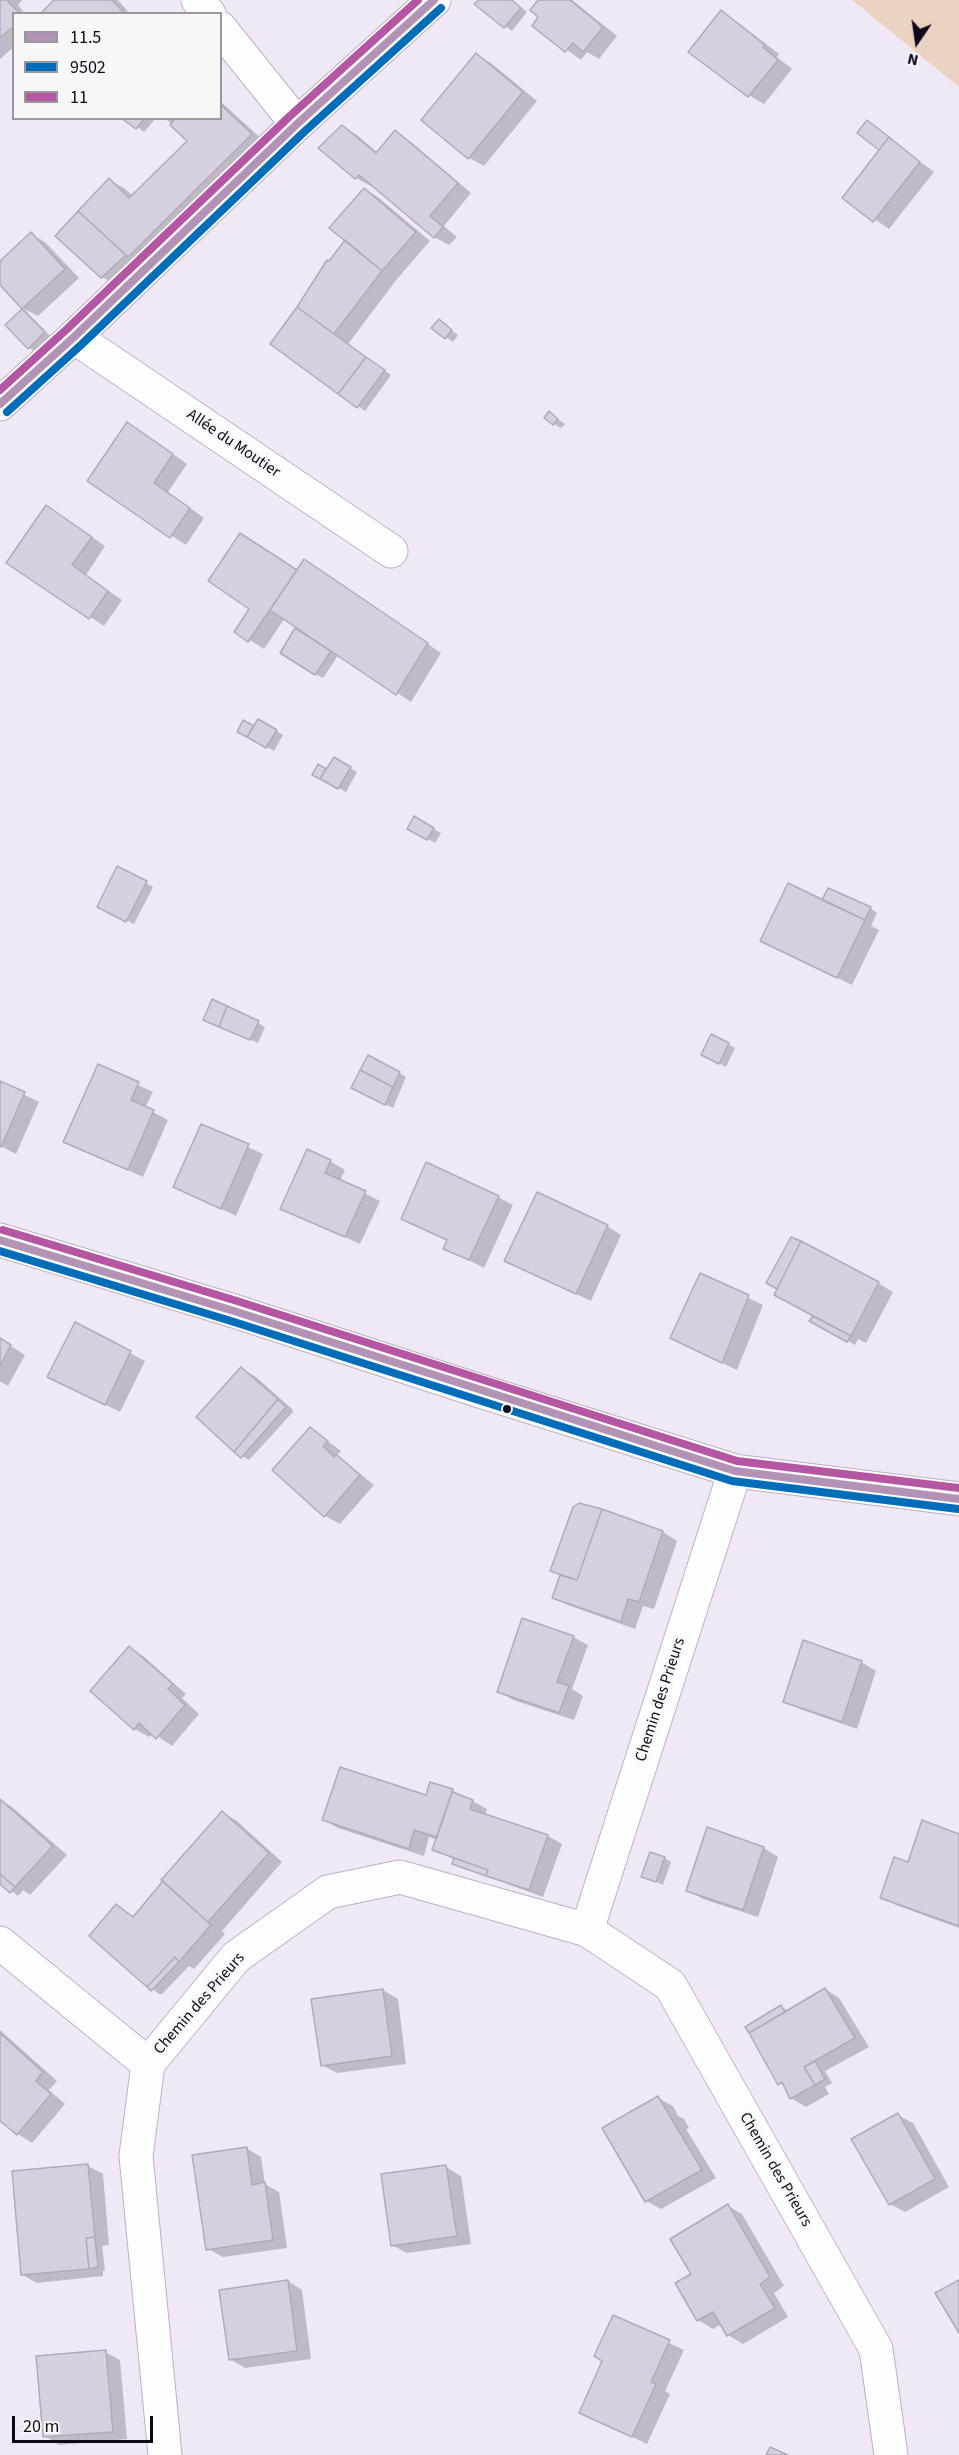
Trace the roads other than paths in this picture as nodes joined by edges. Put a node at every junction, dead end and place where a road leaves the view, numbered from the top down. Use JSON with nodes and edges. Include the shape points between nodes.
{"nodes":[{"id":1,"x":198,"y":0,"type":"edge"},
{"id":2,"x":434,"y":0,"type":"edge"},
{"id":3,"x":207,"y":12,"type":"edge"},
{"id":4,"x":222,"y":30,"type":"edge"},
{"id":5,"x":297,"y":124,"type":"junction"},
{"id":6,"x":74,"y":337,"type":"junction"},
{"id":7,"x":0,"y":404,"type":"edge"},
{"id":8,"x":391,"y":551,"type":"dead end"},
{"id":9,"x":0,"y":1240,"type":"edge"},
{"id":10,"x":735,"y":1471,"type":"junction"},
{"id":11,"x":959,"y":1499,"type":"edge"},
{"id":12,"x":587,"y":1930,"type":"junction"},
{"id":13,"x":0,"y":1943,"type":"edge"},
{"id":14,"x":148,"y":2064,"type":"junction"},
{"id":15,"x":165,"y":2455,"type":"edge"},
{"id":16,"x":891,"y":2455,"type":"edge"}],
"edges":[{"from":1,"to":3,"type":"street"},
{"from":2,"to":5,"type":"street"},
{"from":4,"to":5,"type":"street"},
{"from":5,"to":6,"type":"street"},
{"from":6,"to":7,"type":"street"},
{"from":6,"to":8,"type":"street","name":"Allée du Moutier"},
{"from":9,"to":10,"type":"street"},
{"from":10,"to":11,"type":"street"},
{"from":10,"to":12,"type":"street","name":"Chemin des Prieurs"},
{"from":12,"to":14,"type":"street","name":"Chemin des Prieurs","via":[[400,1878],[328,1892],[236,1957]]},
{"from":12,"to":16,"type":"street","name":"Chemin des Prieurs","via":[[670,1985],[876,2349]]},
{"from":13,"to":14,"type":"street","name":"Chemin des Prieurs"},
{"from":14,"to":15,"type":"street","name":"Chemin des Prieurs","via":[[136,2156]]}]}
